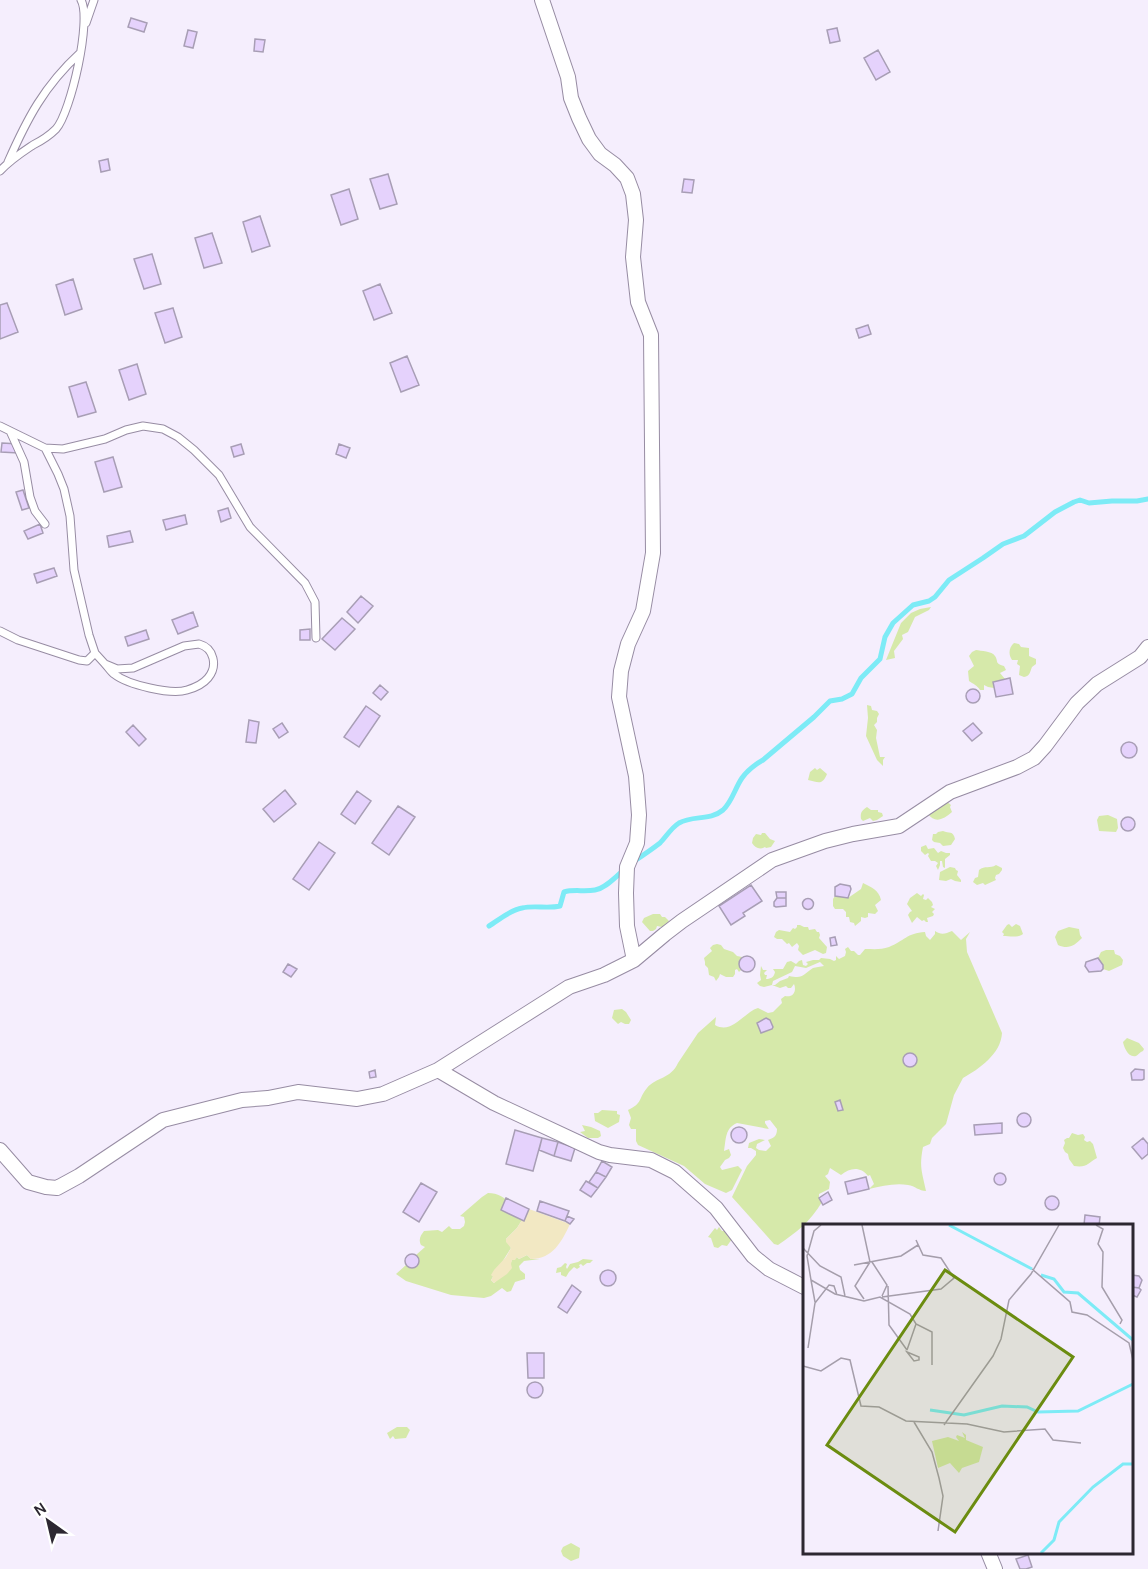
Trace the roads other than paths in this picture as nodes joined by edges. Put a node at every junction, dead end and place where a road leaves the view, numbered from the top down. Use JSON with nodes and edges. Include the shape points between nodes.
{"nodes":[{"id":1,"x":81,"y":0,"type":"edge"},
{"id":2,"x":94,"y":0,"type":"edge"},
{"id":3,"x":542,"y":0,"type":"edge"},
{"id":4,"x":83,"y":32,"type":"junction"},
{"id":5,"x":80,"y":53,"type":"junction"},
{"id":6,"x":7,"y":163,"type":"junction"},
{"id":7,"x":0,"y":171,"type":"edge"},
{"id":8,"x":0,"y":426,"type":"edge"},
{"id":9,"x":10,"y":431,"type":"junction"},
{"id":10,"x":45,"y":448,"type":"junction"},
{"id":11,"x":45,"y":524,"type":"dead end"},
{"id":12,"x":0,"y":631,"type":"edge"},
{"id":13,"x":316,"y":638,"type":"dead end"},
{"id":14,"x":1148,"y":647,"type":"edge"},
{"id":15,"x":94,"y":653,"type":"junction"},
{"id":16,"x":105,"y":664,"type":"junction"},
{"id":17,"x":634,"y":960,"type":"junction"},
{"id":18,"x":438,"y":1070,"type":"junction"},
{"id":19,"x":0,"y":1150,"type":"edge"},
{"id":20,"x":803,"y":1286,"type":"edge"},
{"id":21,"x":989,"y":1554,"type":"edge"},
{"id":22,"x":995,"y":1569,"type":"edge"}],
"edges":[{"from":1,"to":4,"type":"lane","via":[[85,10]]},
{"from":2,"to":4,"type":"lane"},
{"from":3,"to":17,"type":"street","via":[[579,118],[600,154],[627,178],[633,194],[638,302],[651,335],[653,553],[643,611],[621,671],[619,696],[636,776],[639,815],[637,843],[627,867],[626,893]]},
{"from":4,"to":5,"type":"lane"},
{"from":5,"to":6,"type":"lane","via":[[38,101]]},
{"from":5,"to":6,"type":"lane","via":[[68,104],[58,126]]},
{"from":6,"to":7,"type":"lane"},
{"from":8,"to":9,"type":"lane"},
{"from":9,"to":10,"type":"lane"},
{"from":9,"to":11,"type":"lane","via":[[24,462],[35,511]]},
{"from":10,"to":13,"type":"lane","via":[[63,449],[143,426],[163,429],[178,437],[219,475],[250,528],[305,583],[315,602]]},
{"from":10,"to":15,"type":"lane","via":[[64,489],[77,589]]},
{"from":12,"to":15,"type":"lane","via":[[79,660],[87,661]]},
{"from":14,"to":17,"type":"street","via":[[1140,657],[1090,690],[1034,758],[950,792],[899,826],[825,841],[772,860],[682,921]]},
{"from":15,"to":16,"type":"lane"},
{"from":16,"to":16,"type":"lane","via":[[115,675],[135,685],[185,691],[207,679],[213,660],[211,651],[199,644],[184,646],[133,668],[117,669]]},
{"from":17,"to":18,"type":"street","via":[[569,987]]},
{"from":18,"to":19,"type":"street","via":[[383,1094],[357,1099],[298,1092],[242,1100],[163,1120],[57,1188],[28,1182]]},
{"from":18,"to":20,"type":"street","via":[[494,1103],[599,1152],[651,1160],[675,1172],[716,1208],[753,1256]]},
{"from":21,"to":22,"type":"street"}]}
